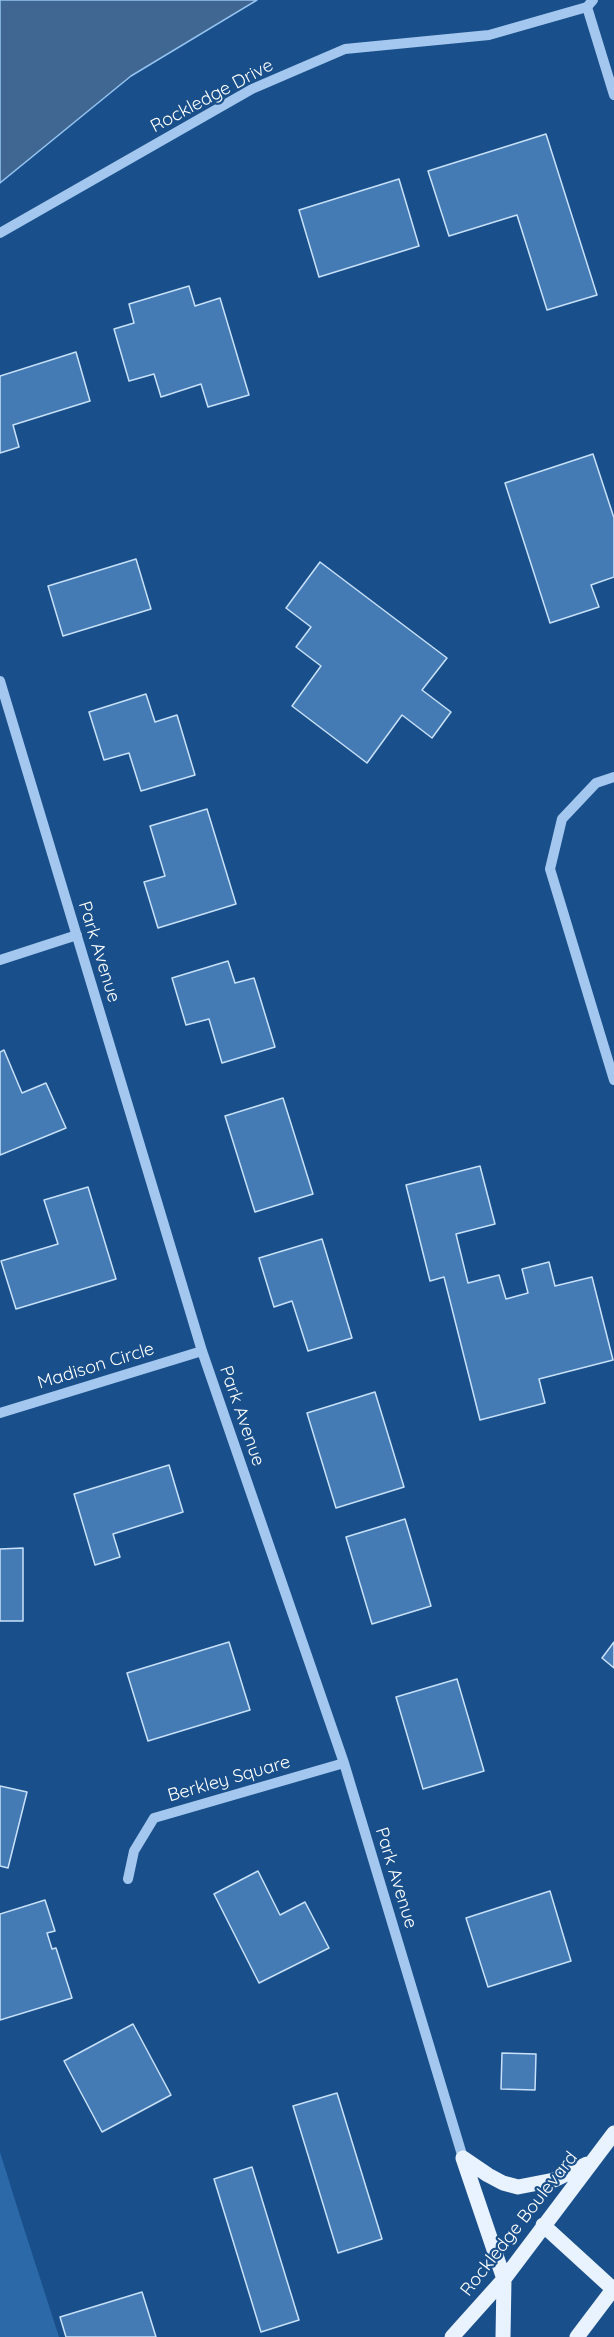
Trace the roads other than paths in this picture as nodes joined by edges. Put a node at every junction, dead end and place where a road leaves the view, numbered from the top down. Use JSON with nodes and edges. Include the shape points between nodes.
{"nodes":[{"id":1,"x":590,"y":4,"type":"edge"},
{"id":2,"x":614,"y":94,"type":"edge"},
{"id":3,"x":0,"y":233,"type":"edge"},
{"id":4,"x":0,"y":681,"type":"edge"},
{"id":5,"x":614,"y":777,"type":"edge"},
{"id":6,"x":76,"y":935,"type":"junction"},
{"id":7,"x":0,"y":960,"type":"edge"},
{"id":8,"x":614,"y":1080,"type":"edge"},
{"id":9,"x":202,"y":1351,"type":"junction"},
{"id":10,"x":0,"y":1413,"type":"edge"},
{"id":11,"x":344,"y":1762,"type":"junction"},
{"id":12,"x":128,"y":1879,"type":"dead end"},
{"id":13,"x":614,"y":2133,"type":"edge"},
{"id":14,"x":463,"y":2158,"type":"junction"},
{"id":15,"x":593,"y":2162,"type":"junction"},
{"id":16,"x":543,"y":2225,"type":"junction"},
{"id":17,"x":504,"y":2279,"type":"junction"},
{"id":18,"x":614,"y":2289,"type":"edge"},
{"id":19,"x":452,"y":2337,"type":"edge"},
{"id":20,"x":503,"y":2337,"type":"edge"},
{"id":21,"x":577,"y":2337,"type":"edge"}],
"edges":[{"from":1,"to":2,"type":"street"},
{"from":1,"to":3,"type":"street","name":"Rockledge Drive","via":[[489,35],[345,50],[252,89]]},
{"from":4,"to":6,"type":"street","name":"Park Avenue"},
{"from":5,"to":8,"type":"street","via":[[596,783],[562,819],[550,869]]},
{"from":6,"to":7,"type":"street"},
{"from":6,"to":9,"type":"street","name":"Park Avenue"},
{"from":9,"to":10,"type":"street","name":"Madison Circle"},
{"from":9,"to":11,"type":"street","name":"Park Avenue"},
{"from":11,"to":12,"type":"street","name":"Berkley Square","via":[[154,1818],[134,1851]]},
{"from":11,"to":14,"type":"street","name":"Park Avenue"},
{"from":13,"to":15,"type":"main road","name":"Rockledge Boulevard"},
{"from":14,"to":15,"type":"main road","via":[[503,2183],[518,2187],[554,2180]]},
{"from":14,"to":17,"type":"main road"},
{"from":15,"to":16,"type":"main road","name":"Rockledge Boulevard"},
{"from":16,"to":17,"type":"main road","name":"Rockledge Boulevard"},
{"from":16,"to":18,"type":"main road"},
{"from":17,"to":19,"type":"main road","name":"Rockledge Boulevard"},
{"from":17,"to":20,"type":"main road"},
{"from":18,"to":21,"type":"main road"}]}
